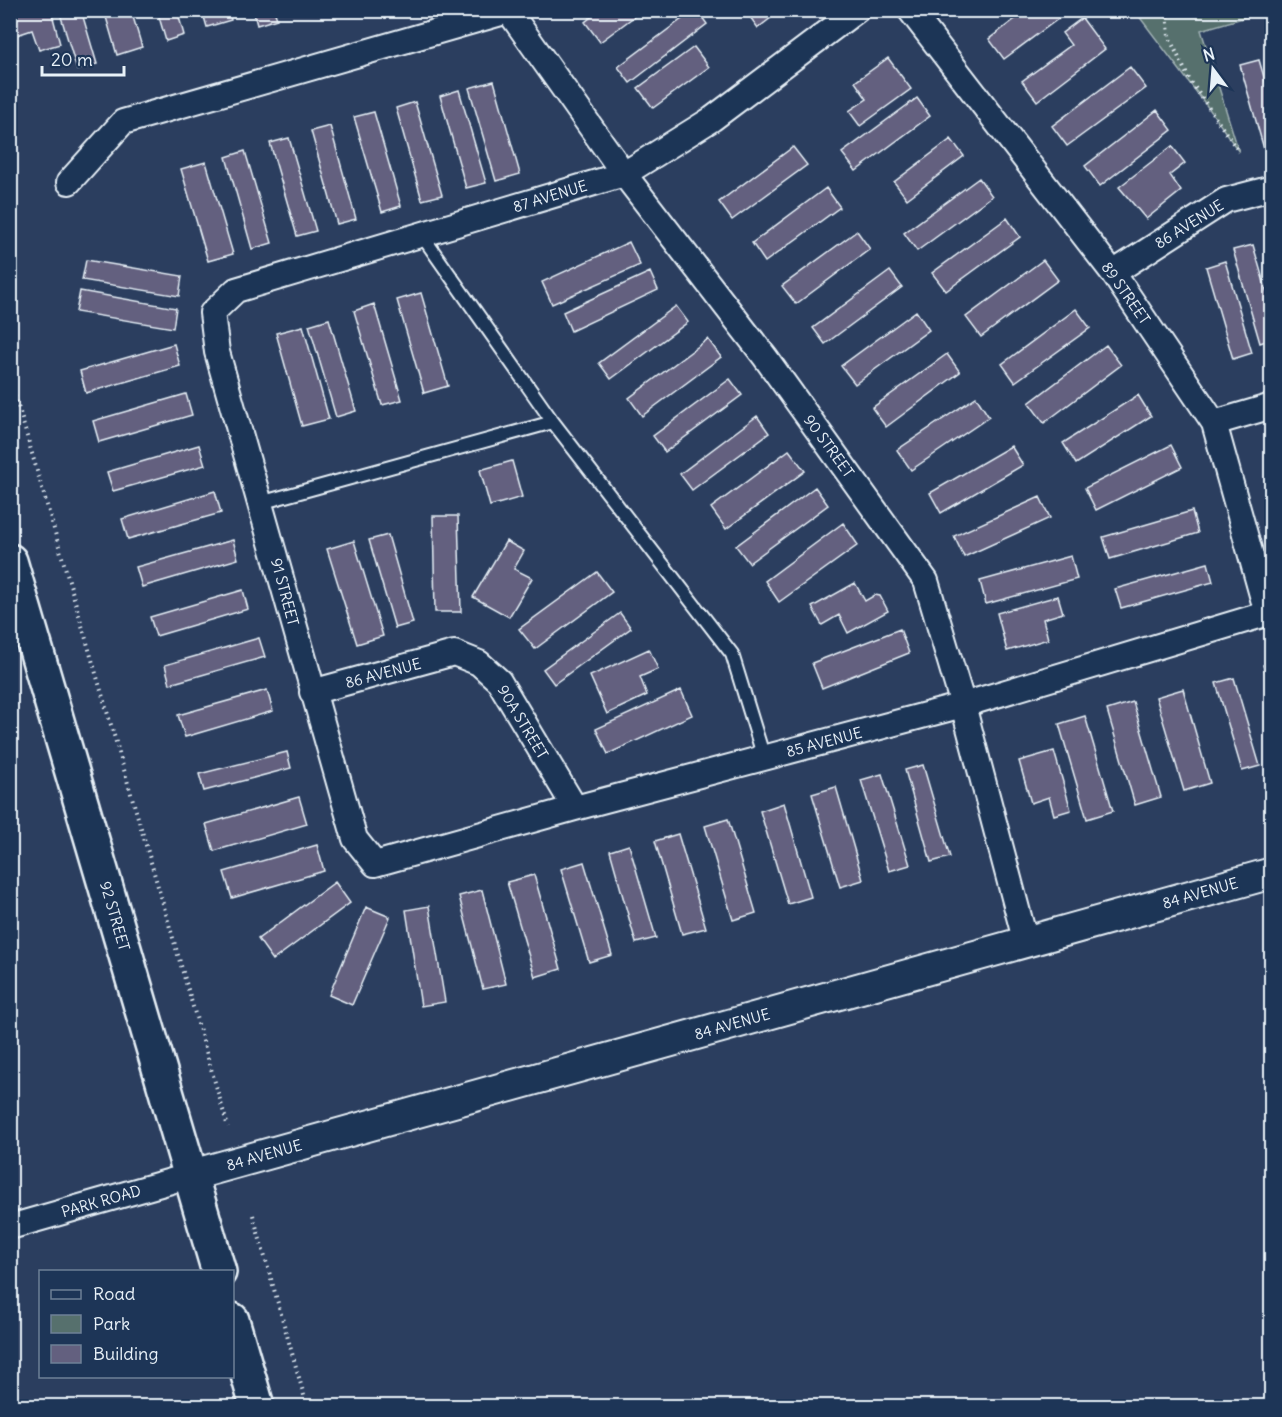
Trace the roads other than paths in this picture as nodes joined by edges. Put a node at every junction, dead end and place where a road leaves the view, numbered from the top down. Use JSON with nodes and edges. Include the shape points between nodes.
{"nodes":[{"id":1,"x":858,"y":10,"type":"edge"},
{"id":2,"x":910,"y":10,"type":"edge"},
{"id":3,"x":508,"y":11,"type":"edge"},
{"id":4,"x":624,"y":174,"type":"junction"},
{"id":5,"x":69,"y":182,"type":"dead end"},
{"id":6,"x":1272,"y":188,"type":"edge"},
{"id":7,"x":421,"y":234,"type":"junction"},
{"id":8,"x":1113,"y":273,"type":"junction"},
{"id":9,"x":212,"y":313,"type":"joint"},
{"id":10,"x":1272,"y":406,"type":"edge"},
{"id":11,"x":553,"y":422,"type":"junction"},
{"id":12,"x":1214,"y":423,"type":"junction"},
{"id":13,"x":260,"y":502,"type":"junction"},
{"id":14,"x":10,"y":561,"type":"edge"},
{"id":15,"x":1269,"y":613,"type":"edge"},
{"id":16,"x":454,"y":653,"type":"joint"},
{"id":17,"x":312,"y":692,"type":"junction"},
{"id":18,"x":963,"y":705,"type":"junction"},
{"id":19,"x":765,"y":758,"type":"junction"},
{"id":20,"x":575,"y":808,"type":"junction"},
{"id":21,"x":375,"y":864,"type":"joint"},
{"id":22,"x":1272,"y":873,"type":"edge"},
{"id":23,"x":1026,"y":943,"type":"junction"},
{"id":24,"x":192,"y":1175,"type":"junction"},
{"id":25,"x":10,"y":1227,"type":"edge"},
{"id":26,"x":218,"y":1270,"type":"edge"},
{"id":27,"x":234,"y":1327,"type":"edge"},
{"id":28,"x":257,"y":1407,"type":"edge"}],
"edges":[{"from":1,"to":4,"type":"street","name":"87 AVENUE","via":[[712,119]]},
{"from":2,"to":8,"type":"street","name":"89 STREET"},
{"from":3,"to":4,"type":"street","name":"90 STREET"},
{"from":3,"to":5,"type":"street","via":[[123,123]]},
{"from":4,"to":7,"type":"street","name":"87 AVENUE"},
{"from":4,"to":18,"type":"street","name":"90 STREET","via":[[765,357],[926,581]]},
{"from":6,"to":8,"type":"street","name":"86 AVENUE","via":[[1226,200]]},
{"from":7,"to":9,"type":"street","name":"87 AVENUE","via":[[236,290]]},
{"from":7,"to":11,"type":"lane"},
{"from":8,"to":12,"type":"street","name":"89 STREET"},
{"from":9,"to":13,"type":"street","name":"91 STREET","via":[[217,352]]},
{"from":10,"to":12,"type":"street"},
{"from":11,"to":13,"type":"lane"},
{"from":11,"to":19,"type":"lane","via":[[732,654]]},
{"from":12,"to":15,"type":"street","name":"89 STREET"},
{"from":13,"to":17,"type":"street","name":"91 STREET"},
{"from":14,"to":24,"type":"main road","name":"92 STREET"},
{"from":15,"to":18,"type":"street","name":"85 AVENUE"},
{"from":16,"to":17,"type":"street","name":"86 AVENUE"},
{"from":16,"to":20,"type":"street","name":"90A STREET","via":[[479,663],[499,681]]},
{"from":17,"to":21,"type":"street","name":"91 STREET","via":[[355,839]]},
{"from":18,"to":19,"type":"street","name":"85 AVENUE"},
{"from":18,"to":23,"type":"street","name":"90 STREET"},
{"from":19,"to":20,"type":"street","name":"85 AVENUE"},
{"from":20,"to":21,"type":"street","name":"85 AVENUE"},
{"from":22,"to":23,"type":"street","name":"84 AVENUE"},
{"from":23,"to":24,"type":"street","name":"84 AVENUE"},
{"from":24,"to":25,"type":"street","name":"PARK ROAD"},
{"from":24,"to":26,"type":"main road","name":"92 STREET"},
{"from":27,"to":28,"type":"main road"}]}
